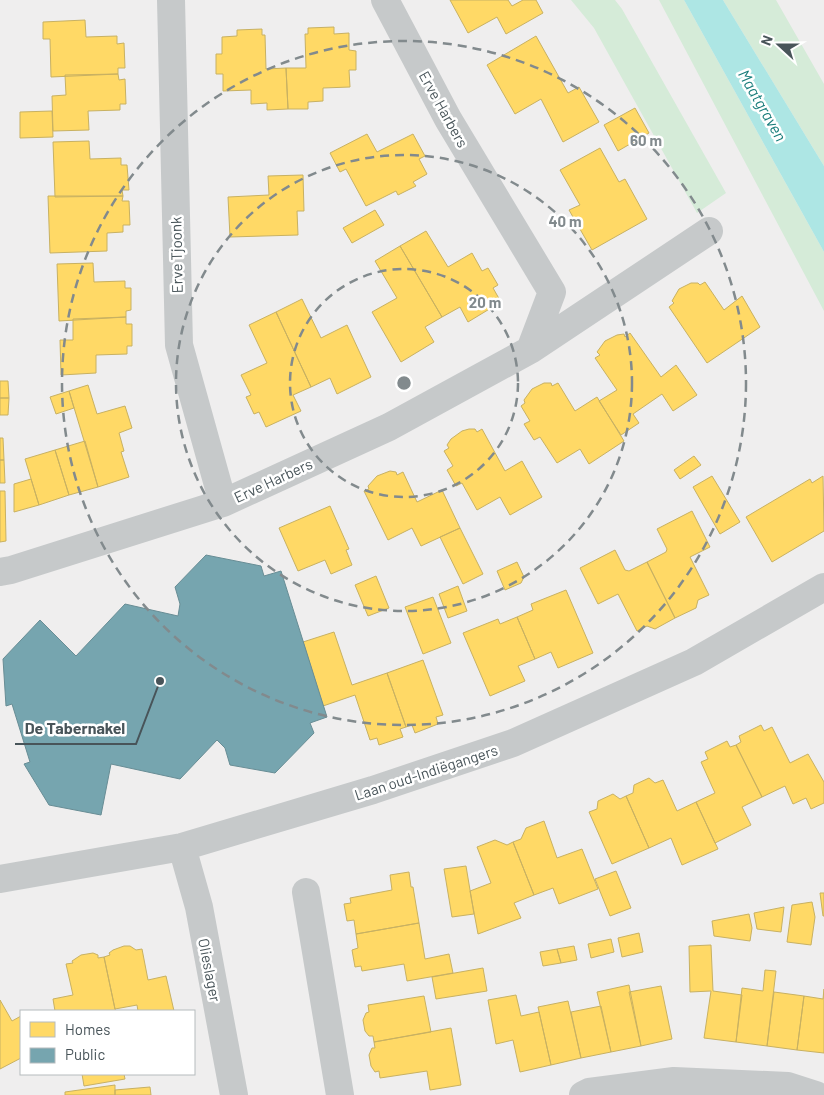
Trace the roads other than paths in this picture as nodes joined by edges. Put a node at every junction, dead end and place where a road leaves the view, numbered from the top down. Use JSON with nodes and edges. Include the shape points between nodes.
{"nodes":[{"id":1,"x":171,"y":0,"type":"edge"},
{"id":2,"x":385,"y":0,"type":"edge"},
{"id":3,"x":709,"y":231,"type":"dead end"},
{"id":4,"x":530,"y":350,"type":"junction"},
{"id":5,"x":223,"y":503,"type":"junction"},
{"id":6,"x":0,"y":572,"type":"edge"},
{"id":7,"x":824,"y":586,"type":"edge"},
{"id":8,"x":182,"y":847,"type":"junction"},
{"id":9,"x":0,"y":879,"type":"edge"},
{"id":10,"x":306,"y":892,"type":"dead end"},
{"id":11,"x":234,"y":1095,"type":"edge"},
{"id":12,"x":340,"y":1095,"type":"edge"},
{"id":13,"x":583,"y":1095,"type":"edge"},
{"id":14,"x":816,"y":1095,"type":"edge"}],
"edges":[{"from":1,"to":5,"type":"street","name":"Erve Tjoonk","via":[[178,345]]},
{"from":2,"to":4,"type":"street","name":"Erve Harbers","via":[[448,119],[552,292]]},
{"from":3,"to":4,"type":"street","name":"Erve Harbers"},
{"from":4,"to":5,"type":"street","name":"Erve Harbers","via":[[389,427]]},
{"from":5,"to":6,"type":"street","name":"Erve Harbers"},
{"from":7,"to":8,"type":"street","name":"Laan oud-Indiëgangers","via":[[694,662],[513,743],[373,790]]},
{"from":8,"to":9,"type":"street","name":"Laan oud-Indiëgangers"},
{"from":8,"to":11,"type":"street","name":"Olieslager","via":[[199,908]]},
{"from":10,"to":12,"type":"street"},
{"from":13,"to":14,"type":"street","via":[[674,1081],[788,1086]]}]}
